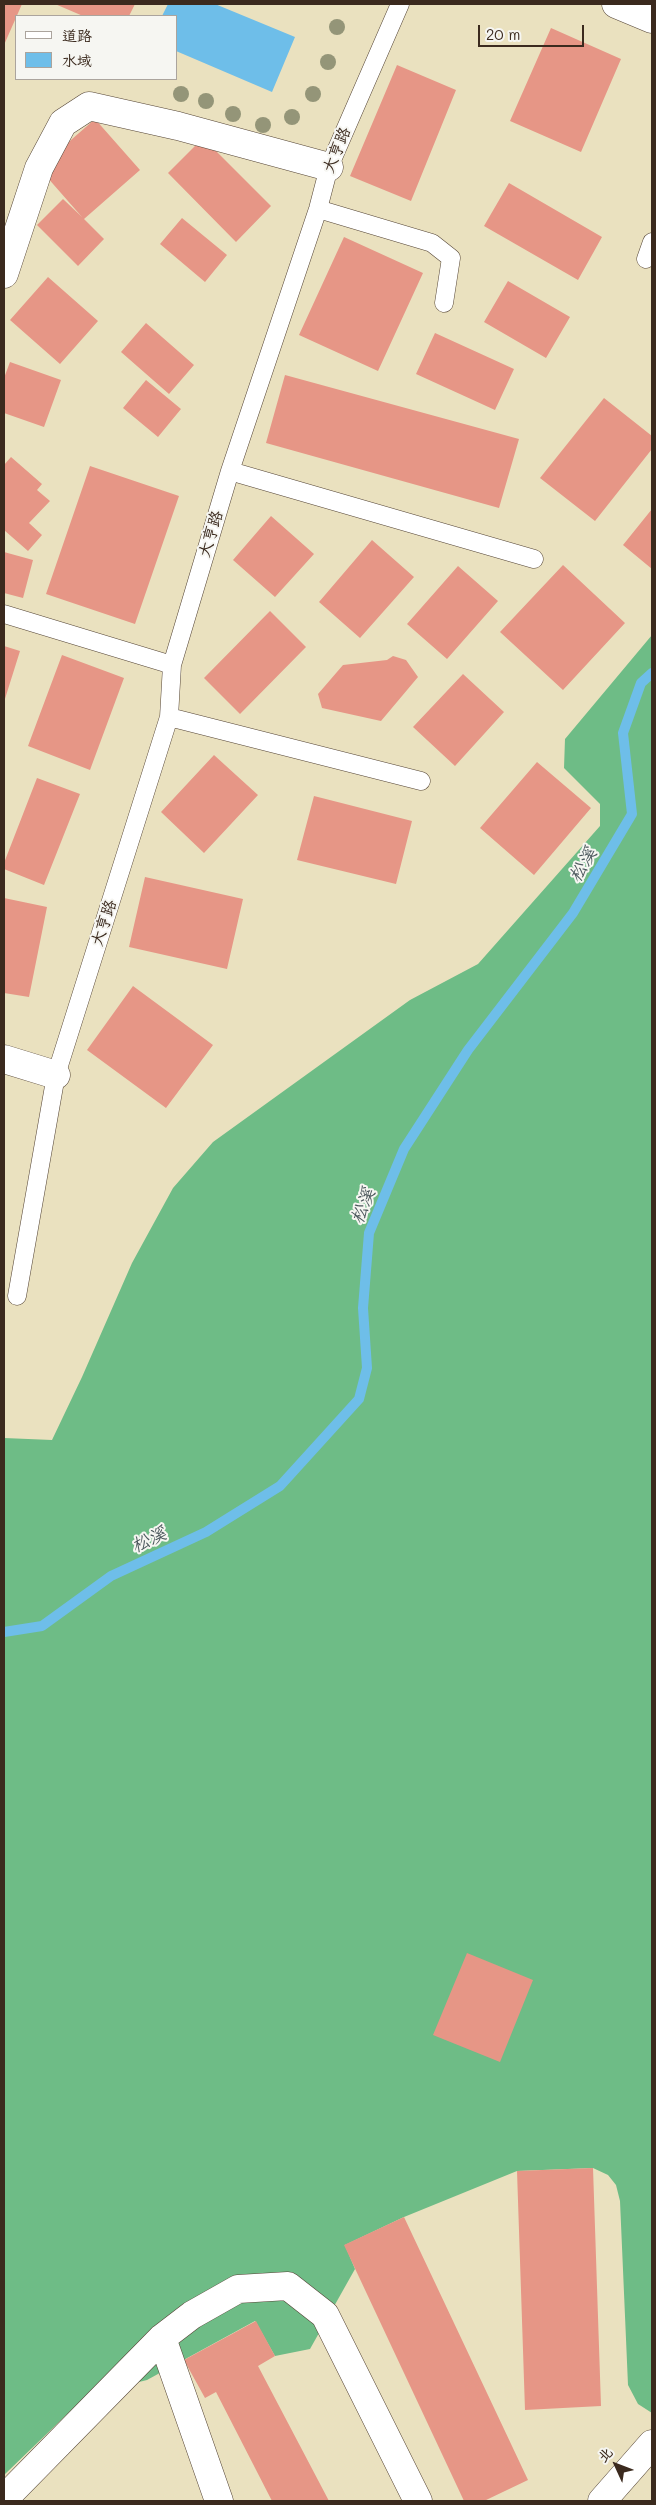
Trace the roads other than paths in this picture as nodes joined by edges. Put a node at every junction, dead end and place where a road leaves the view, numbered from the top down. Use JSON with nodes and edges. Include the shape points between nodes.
{"nodes":[{"id":1,"x":400,"y":4,"type":"edge"},
{"id":2,"x":616,"y":4,"type":"edge"},
{"id":3,"x":652,"y":19,"type":"edge"},
{"id":4,"x":329,"y":167,"type":"junction"},
{"id":5,"x":318,"y":209,"type":"junction"},
{"id":6,"x":652,"y":242,"type":"edge"},
{"id":7,"x":646,"y":259,"type":"dead end"},
{"id":8,"x":4,"y":274,"type":"edge"},
{"id":9,"x":444,"y":302,"type":"dead end"},
{"id":10,"x":230,"y":471,"type":"junction"},
{"id":11,"x":534,"y":559,"type":"dead end"},
{"id":12,"x":4,"y":614,"type":"edge"},
{"id":13,"x":172,"y":665,"type":"junction"},
{"id":14,"x":170,"y":717,"type":"junction"},
{"id":15,"x":421,"y":781,"type":"dead end"},
{"id":16,"x":4,"y":1059,"type":"edge"},
{"id":17,"x":56,"y":1075,"type":"junction"},
{"id":18,"x":16,"y":1296,"type":"dead end"},
{"id":19,"x":162,"y":2338,"type":"junction"},
{"id":20,"x":652,"y":2444,"type":"edge"},
{"id":21,"x":4,"y":2499,"type":"edge"},
{"id":22,"x":219,"y":2501,"type":"edge"},
{"id":23,"x":418,"y":2501,"type":"edge"},
{"id":24,"x":602,"y":2501,"type":"edge"}],
"edges":[{"from":1,"to":4,"type":"lane","name":"大亨路"},
{"from":2,"to":3,"type":"street"},
{"from":4,"to":5,"type":"lane","name":"大亨路"},
{"from":4,"to":8,"type":"street","via":[[178,126],[89,106],[64,123],[39,168]]},
{"from":5,"to":9,"type":"lane","via":[[432,243],[451,258]]},
{"from":5,"to":10,"type":"lane","name":"大亨路"},
{"from":6,"to":7,"type":"lane"},
{"from":10,"to":11,"type":"lane"},
{"from":10,"to":13,"type":"lane","name":"大亨路"},
{"from":12,"to":13,"type":"lane"},
{"from":13,"to":14,"type":"lane","name":"大亨路"},
{"from":14,"to":15,"type":"lane"},
{"from":14,"to":17,"type":"lane","name":"大亨路"},
{"from":16,"to":17,"type":"street"},
{"from":17,"to":18,"type":"lane","name":"大亨路"},
{"from":19,"to":21,"type":"street"},
{"from":19,"to":22,"type":"street"},
{"from":19,"to":23,"type":"street","via":[[192,2315],[238,2289],[288,2286],[325,2315]]},
{"from":20,"to":24,"type":"street"}]}
